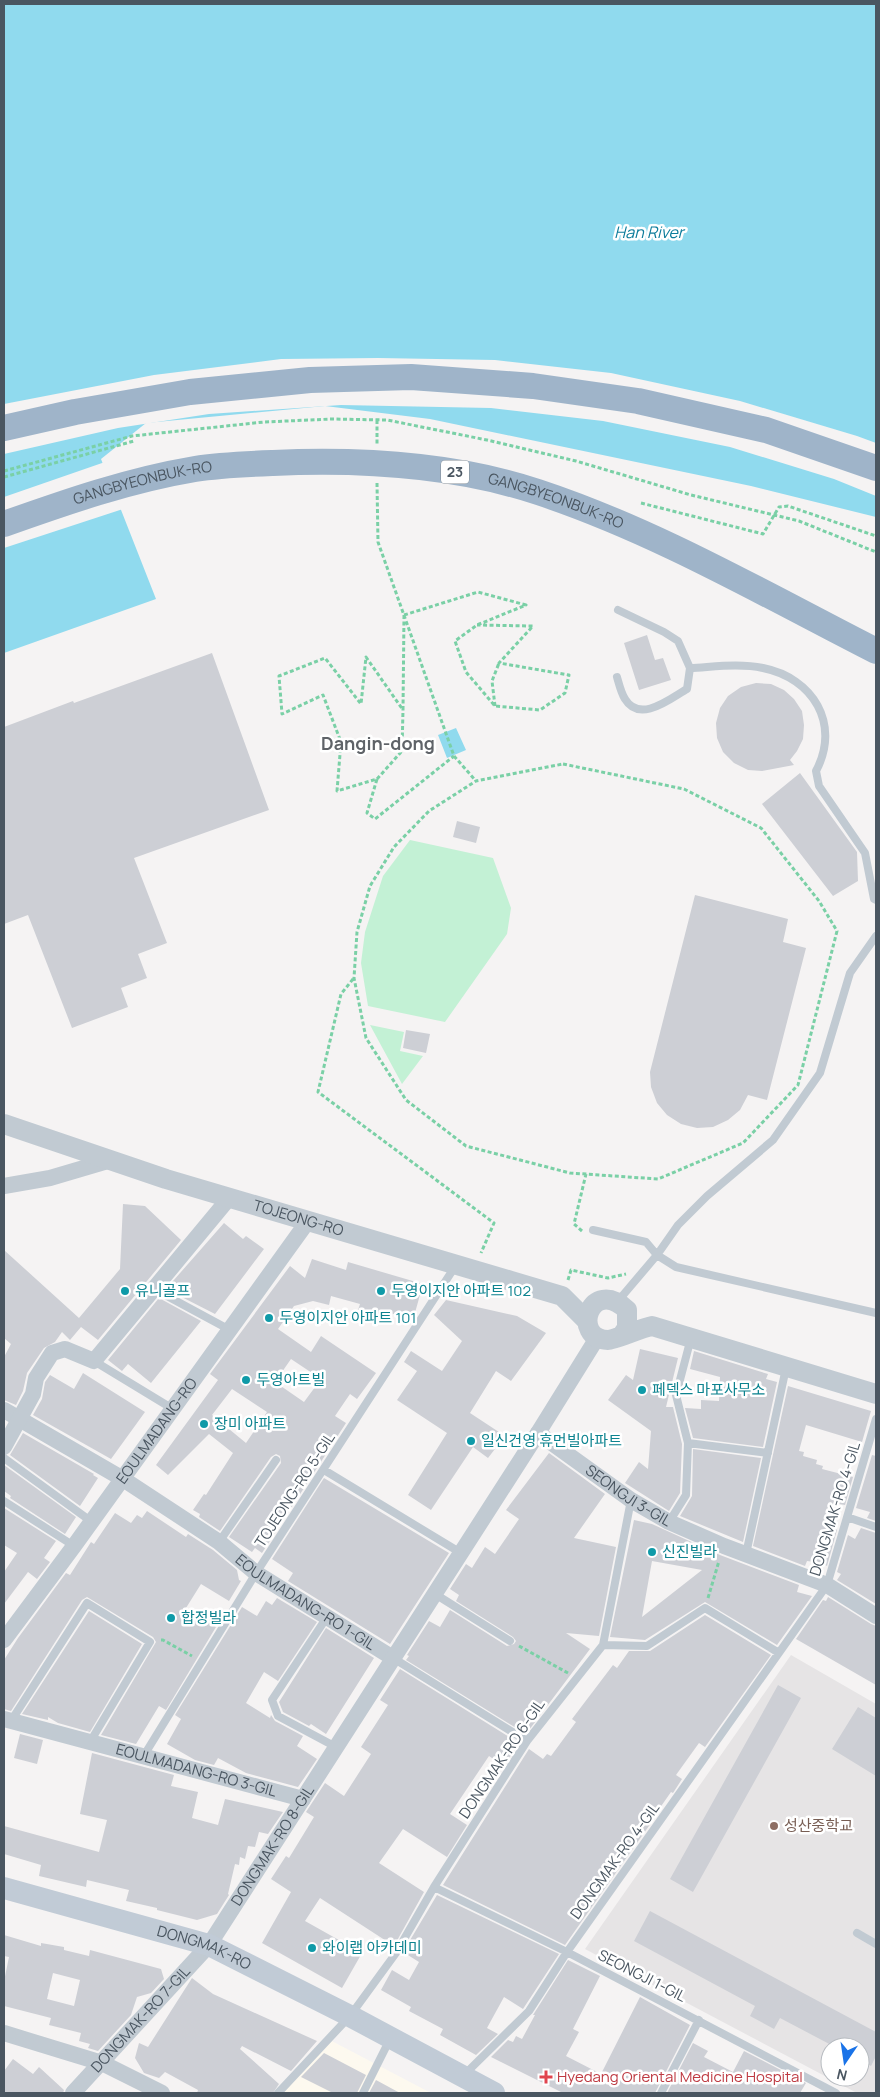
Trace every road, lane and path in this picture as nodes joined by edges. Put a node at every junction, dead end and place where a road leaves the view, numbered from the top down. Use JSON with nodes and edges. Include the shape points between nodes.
{"nodes":[{"id":1,"x":4,"y":428,"type":"edge"},
{"id":2,"x":132,"y":436,"type":"dead end"},
{"id":3,"x":134,"y":442,"type":"dead end"},
{"id":4,"x":876,"y":468,"type":"edge"},
{"id":5,"x":4,"y":471,"type":"edge"},
{"id":6,"x":4,"y":477,"type":"edge"},
{"id":7,"x":641,"y":503,"type":"dead end"},
{"id":8,"x":4,"y":524,"type":"edge"},
{"id":9,"x":876,"y":536,"type":"edge"},
{"id":10,"x":378,"y":542,"type":"dead end"},
{"id":11,"x":618,"y":610,"type":"dead end"},
{"id":12,"x":404,"y":615,"type":"junction"},
{"id":13,"x":476,"y":625,"type":"junction"},
{"id":14,"x":876,"y":651,"type":"edge"},
{"id":15,"x":499,"y":663,"type":"junction"},
{"id":16,"x":690,"y":668,"type":"junction"},
{"id":17,"x":617,"y":677,"type":"dead end"},
{"id":18,"x":495,"y":706,"type":"junction"},
{"id":19,"x":403,"y":710,"type":"junction"},
{"id":20,"x":454,"y":756,"type":"junction"},
{"id":21,"x":377,"y":779,"type":"junction"},
{"id":22,"x":476,"y":781,"type":"junction"},
{"id":23,"x":876,"y":900,"type":"edge"},
{"id":24,"x":876,"y":936,"type":"edge"},
{"id":25,"x":354,"y":978,"type":"junction"},
{"id":26,"x":4,"y":1124,"type":"edge"},
{"id":27,"x":111,"y":1160,"type":"junction"},
{"id":28,"x":586,"y":1174,"type":"junction"},
{"id":29,"x":4,"y":1186,"type":"edge"},
{"id":30,"x":230,"y":1198,"type":"junction"},
{"id":31,"x":308,"y":1221,"type":"junction"},
{"id":32,"x":589,"y":1232,"type":"joint"},
{"id":33,"x":658,"y":1255,"type":"junction"},
{"id":34,"x":465,"y":1268,"type":"junction"},
{"id":35,"x":626,"y":1274,"type":"dead end"},
{"id":36,"x":154,"y":1289,"type":"junction"},
{"id":37,"x":562,"y":1296,"type":"junction"},
{"id":38,"x":615,"y":1303,"type":"junction"},
{"id":39,"x":876,"y":1313,"type":"edge"},
{"id":40,"x":586,"y":1320,"type":"junction"},
{"id":41,"x":652,"y":1326,"type":"junction"},
{"id":42,"x":230,"y":1330,"type":"junction"},
{"id":43,"x":622,"y":1336,"type":"junction"},
{"id":44,"x":692,"y":1336,"type":"junction"},
{"id":45,"x":597,"y":1338,"type":"junction"},
{"id":46,"x":94,"y":1361,"type":"junction"},
{"id":47,"x":786,"y":1366,"type":"junction"},
{"id":48,"x":876,"y":1394,"type":"edge"},
{"id":49,"x":173,"y":1409,"type":"junction"},
{"id":50,"x":4,"y":1410,"type":"edge"},
{"id":51,"x":876,"y":1419,"type":"edge"},
{"id":52,"x":20,"y":1420,"type":"junction"},
{"id":53,"x":538,"y":1434,"type":"junction"},
{"id":54,"x":688,"y":1443,"type":"junction"},
{"id":55,"x":4,"y":1448,"type":"edge"},
{"id":56,"x":768,"y":1453,"type":"junction"},
{"id":57,"x":4,"y":1458,"type":"edge"},
{"id":58,"x":276,"y":1460,"type":"dead end"},
{"id":59,"x":324,"y":1470,"type":"junction"},
{"id":60,"x":123,"y":1479,"type":"junction"},
{"id":61,"x":631,"y":1500,"type":"junction"},
{"id":62,"x":4,"y":1501,"type":"edge"},
{"id":63,"x":847,"y":1517,"type":"junction"},
{"id":64,"x":92,"y":1522,"type":"junction"},
{"id":65,"x":669,"y":1522,"type":"junction"},
{"id":66,"x":876,"y":1527,"type":"edge"},
{"id":67,"x":219,"y":1542,"type":"junction"},
{"id":68,"x":74,"y":1546,"type":"junction"},
{"id":69,"x":724,"y":1546,"type":"junction"},
{"id":70,"x":461,"y":1554,"type":"junction"},
{"id":71,"x":746,"y":1554,"type":"junction"},
{"id":72,"x":256,"y":1573,"type":"junction"},
{"id":73,"x":827,"y":1585,"type":"junction"},
{"id":74,"x":435,"y":1594,"type":"junction"},
{"id":75,"x":705,"y":1608,"type":"junction"},
{"id":76,"x":876,"y":1616,"type":"edge"},
{"id":77,"x":327,"y":1617,"type":"junction"},
{"id":78,"x":4,"y":1640,"type":"edge"},
{"id":79,"x":510,"y":1641,"type":"joint"},
{"id":80,"x":150,"y":1642,"type":"junction"},
{"id":81,"x":603,"y":1645,"type":"junction"},
{"id":82,"x":779,"y":1653,"type":"junction"},
{"id":83,"x":393,"y":1658,"type":"junction"},
{"id":84,"x":202,"y":1661,"type":"junction"},
{"id":85,"x":577,"y":1678,"type":"junction"},
{"id":86,"x":8,"y":1720,"type":"edge"},
{"id":87,"x":528,"y":1741,"type":"junction"},
{"id":88,"x":90,"y":1742,"type":"junction"},
{"id":89,"x":336,"y":1747,"type":"junction"},
{"id":90,"x":143,"y":1756,"type":"junction"},
{"id":91,"x":303,"y":1799,"type":"junction"},
{"id":92,"x":434,"y":1887,"type":"junction"},
{"id":93,"x":4,"y":1888,"type":"edge"},
{"id":94,"x":857,"y":1934,"type":"dead end"},
{"id":95,"x":876,"y":1944,"type":"edge"},
{"id":96,"x":209,"y":1945,"type":"junction"},
{"id":97,"x":567,"y":1952,"type":"junction"},
{"id":98,"x":350,"y":2016,"type":"junction"},
{"id":99,"x":699,"y":2020,"type":"junction"},
{"id":100,"x":4,"y":2032,"type":"edge"},
{"id":101,"x":391,"y":2038,"type":"junction"},
{"id":102,"x":102,"y":2063,"type":"junction"},
{"id":103,"x":463,"y":2077,"type":"junction"},
{"id":104,"x":73,"y":2093,"type":"edge"},
{"id":105,"x":162,"y":2093,"type":"edge"},
{"id":106,"x":278,"y":2093,"type":"edge"},
{"id":107,"x":363,"y":2093,"type":"edge"},
{"id":108,"x":494,"y":2093,"type":"edge"},
{"id":109,"x":660,"y":2093,"type":"edge"},
{"id":110,"x":836,"y":2093,"type":"edge"}],
"edges":[{"from":1,"to":4,"type":"highway","via":[[190,392],[310,380],[411,377],[533,386],[638,401],[766,430]]},
{"from":2,"to":5,"type":"path"},
{"from":3,"to":6,"type":"path"},
{"from":7,"to":9,"type":"path","via":[[763,534],[779,507],[788,506]]},
{"from":8,"to":14,"type":"highway","name":"GANGBYEONBUK-RO","number":"23","via":[[136,482],[195,469],[312,461],[429,468],[537,492],[606,517]]},
{"from":10,"to":12,"type":"path"},
{"from":11,"to":16,"type":"lane","via":[[678,641]]},
{"from":12,"to":13,"type":"path","via":[[478,592],[526,605]]},
{"from":12,"to":19,"type":"path"},
{"from":12,"to":20,"type":"path"},
{"from":13,"to":15,"type":"path","via":[[534,626]]},
{"from":13,"to":18,"type":"path","via":[[455,641],[466,672]]},
{"from":15,"to":18,"type":"path","via":[[492,681]]},
{"from":15,"to":18,"type":"path","via":[[569,675],[565,693],[540,710]]},
{"from":16,"to":17,"type":"lane","via":[[687,689],[651,710],[636,708],[625,700]]},
{"from":16,"to":23,"type":"lane","via":[[761,667],[796,680],[809,694],[825,723],[823,758],[816,771],[818,786],[865,853]]},
{"from":19,"to":21,"type":"path","via":[[402,751]]},
{"from":19,"to":21,"type":"path","via":[[366,657],[361,704],[324,658],[279,676],[282,714],[323,695],[342,742],[337,791]]},
{"from":20,"to":21,"type":"path","via":[[375,819],[367,813]]},
{"from":20,"to":22,"type":"path"},
{"from":22,"to":25,"type":"path","via":[[429,810],[394,847],[370,886],[357,932]]},
{"from":22,"to":28,"type":"path","via":[[562,764],[684,789],[760,828],[819,900],[837,931],[798,1085],[743,1143],[658,1179]]},
{"from":24,"to":33,"type":"lane","via":[[850,973],[820,1073],[772,1140],[678,1225]]},
{"from":25,"to":28,"type":"path","via":[[366,1038],[406,1100],[466,1146],[570,1173]]},
{"from":25,"to":34,"type":"path","via":[[341,994],[318,1092],[494,1223]]},
{"from":26,"to":27,"type":"street","name":"TOJEONG-RO"},
{"from":27,"to":29,"type":"street","via":[[50,1178]]},
{"from":27,"to":30,"type":"street","name":"TOJEONG-RO"},
{"from":28,"to":32,"type":"path","via":[[574,1224]]},
{"from":30,"to":31,"type":"street","name":"TOJEONG-RO"},
{"from":30,"to":36,"type":"street"},
{"from":31,"to":34,"type":"street","name":"TOJEONG-RO"},
{"from":31,"to":42,"type":"street","name":"EOULMADANG-RO"},
{"from":32,"to":33,"type":"lane","via":[[646,1242]]},
{"from":33,"to":38,"type":"lane"},
{"from":33,"to":39,"type":"lane","via":[[676,1267]]},
{"from":34,"to":37,"type":"street","name":"TOJEONG-RO"},
{"from":34,"to":59,"type":"lane","name":"TOJEONG-RO 5-GIL"},
{"from":35,"to":37,"type":"path","via":[[608,1278],[571,1270]]},
{"from":36,"to":42,"type":"lane"},
{"from":36,"to":46,"type":"street"},
{"from":37,"to":38,"type":"street"},
{"from":37,"to":40,"type":"street","name":"TOJEONG-RO"},
{"from":38,"to":40,"type":"street","via":[[592,1307]]},
{"from":38,"to":41,"type":"street"},
{"from":38,"to":43,"type":"street","via":[[627,1328]]},
{"from":40,"to":45,"type":"street","via":[[588,1329]]},
{"from":41,"to":43,"type":"street"},
{"from":41,"to":44,"type":"street"},
{"from":42,"to":49,"type":"street","name":"EOULMADANG-RO"},
{"from":43,"to":45,"type":"street","via":[[609,1340]]},
{"from":44,"to":47,"type":"street"},
{"from":44,"to":54,"type":"lane","via":[[676,1395]]},
{"from":45,"to":53,"type":"street","name":"DONGMAK-RO 8-GIL"},
{"from":46,"to":49,"type":"lane"},
{"from":46,"to":52,"type":"street","via":[[65,1349],[52,1353],[36,1378],[34,1394]]},
{"from":47,"to":48,"type":"street"},
{"from":47,"to":56,"type":"lane"},
{"from":49,"to":60,"type":"street","name":"EOULMADANG-RO"},
{"from":50,"to":52,"type":"street","name":"EOULMADANG-RO 1-GIL"},
{"from":51,"to":63,"type":"lane","name":"DONGMAK-RO 4-GIL"},
{"from":52,"to":55,"type":"street"},
{"from":52,"to":60,"type":"street","name":"EOULMADANG-RO 1-GIL"},
{"from":53,"to":61,"type":"street","name":"SEONGJI 3-GIL"},
{"from":53,"to":70,"type":"street","name":"DONGMAK-RO 8-GIL"},
{"from":54,"to":56,"type":"lane"},
{"from":54,"to":65,"type":"lane","via":[[686,1495]]},
{"from":56,"to":71,"type":"lane"},
{"from":57,"to":64,"type":"lane"},
{"from":58,"to":67,"type":"lane"},
{"from":59,"to":70,"type":"lane"},
{"from":59,"to":72,"type":"lane","name":"TOJEONG-RO 5-GIL"},
{"from":60,"to":64,"type":"street","name":"EOULMADANG-RO"},
{"from":60,"to":67,"type":"street","name":"EOULMADANG-RO 1-GIL"},
{"from":61,"to":65,"type":"street","name":"SEONGJI 3-GIL"},
{"from":61,"to":81,"type":"lane","name":"DONGMAK-RO 6-GIL"},
{"from":62,"to":68,"type":"lane"},
{"from":63,"to":66,"type":"lane"},
{"from":63,"to":73,"type":"lane","name":"DONGMAK-RO 4-GIL"},
{"from":64,"to":68,"type":"street","name":"EOULMADANG-RO"},
{"from":65,"to":69,"type":"street","name":"SEONGJI 3-GIL"},
{"from":67,"to":72,"type":"street","name":"EOULMADANG-RO 1-GIL"},
{"from":68,"to":78,"type":"street","name":"EOULMADANG-RO"},
{"from":69,"to":71,"type":"street","name":"SEONGJI 3-GIL"},
{"from":69,"to":75,"type":"path"},
{"from":70,"to":74,"type":"street","name":"DONGMAK-RO 8-GIL"},
{"from":71,"to":73,"type":"street","name":"SEONGJI 3-GIL"},
{"from":72,"to":77,"type":"street","name":"EOULMADANG-RO 1-GIL"},
{"from":72,"to":84,"type":"lane","name":"TOJEONG-RO 5-GIL"},
{"from":73,"to":76,"type":"street","name":"SEONGJI 3-GIL"},
{"from":73,"to":82,"type":"lane","name":"DONGMAK-RO 4-GIL"},
{"from":74,"to":79,"type":"lane"},
{"from":74,"to":83,"type":"street","name":"DONGMAK-RO 8-GIL"},
{"from":75,"to":81,"type":"lane","via":[[647,1646]]},
{"from":75,"to":82,"type":"lane"},
{"from":77,"to":83,"type":"street","name":"EOULMADANG-RO 1-GIL"},
{"from":77,"to":89,"type":"lane","via":[[272,1700],[278,1716]]},
{"from":79,"to":85,"type":"path"},
{"from":80,"to":84,"type":"path","via":[[163,1640]]},
{"from":80,"to":86,"type":"lane","name":"EOULMADANG-RO 3-GIL","via":[[87,1603]]},
{"from":80,"to":88,"type":"lane"},
{"from":81,"to":85,"type":"lane","name":"DONGMAK-RO 6-GIL"},
{"from":82,"to":97,"type":"lane","name":"DONGMAK-RO 4-GIL"},
{"from":83,"to":87,"type":"lane"},
{"from":83,"to":89,"type":"street","name":"DONGMAK-RO 8-GIL"},
{"from":84,"to":90,"type":"lane","name":"TOJEONG-RO 5-GIL"},
{"from":85,"to":87,"type":"lane","name":"DONGMAK-RO 6-GIL"},
{"from":86,"to":88,"type":"street","name":"EOULMADANG-RO 3-GIL"},
{"from":87,"to":92,"type":"lane","name":"DONGMAK-RO 6-GIL"},
{"from":88,"to":90,"type":"street","name":"EOULMADANG-RO 3-GIL"},
{"from":89,"to":91,"type":"street","name":"DONGMAK-RO 8-GIL"},
{"from":90,"to":91,"type":"street","name":"EOULMADANG-RO 3-GIL"},
{"from":91,"to":96,"type":"street","name":"DONGMAK-RO 8-GIL"},
{"from":92,"to":97,"type":"lane","name":"SEONGJI 1-GIL"},
{"from":92,"to":98,"type":"lane","name":"DONGMAK-RO 6-GIL","via":[[396,1953]]},
{"from":93,"to":96,"type":"main road","name":"DONGMAK-RO"},
{"from":94,"to":95,"type":"lane"},
{"from":96,"to":98,"type":"main road","name":"DONGMAK-RO"},
{"from":96,"to":102,"type":"street","name":"DONGMAK-RO 7-GIL"},
{"from":97,"to":99,"type":"lane","name":"SEONGJI 1-GIL"},
{"from":97,"to":103,"type":"lane","name":"DONGMAK-RO 4-GIL","via":[[529,2011]]},
{"from":98,"to":101,"type":"main road","name":"DONGMAK-RO"},
{"from":98,"to":106,"type":"lane","name":"DONGMAK-RO 6-GIL"},
{"from":99,"to":109,"type":"lane"},
{"from":99,"to":110,"type":"lane","name":"SEONGJI 1-GIL"},
{"from":100,"to":102,"type":"street"},
{"from":101,"to":103,"type":"main road","name":"DONGMAK-RO"},
{"from":101,"to":107,"type":"lane"},
{"from":102,"to":104,"type":"street","name":"DONGMAK-RO 7-GIL"},
{"from":102,"to":105,"type":"street"},
{"from":103,"to":108,"type":"main road","name":"DONGMAK-RO"}]}
